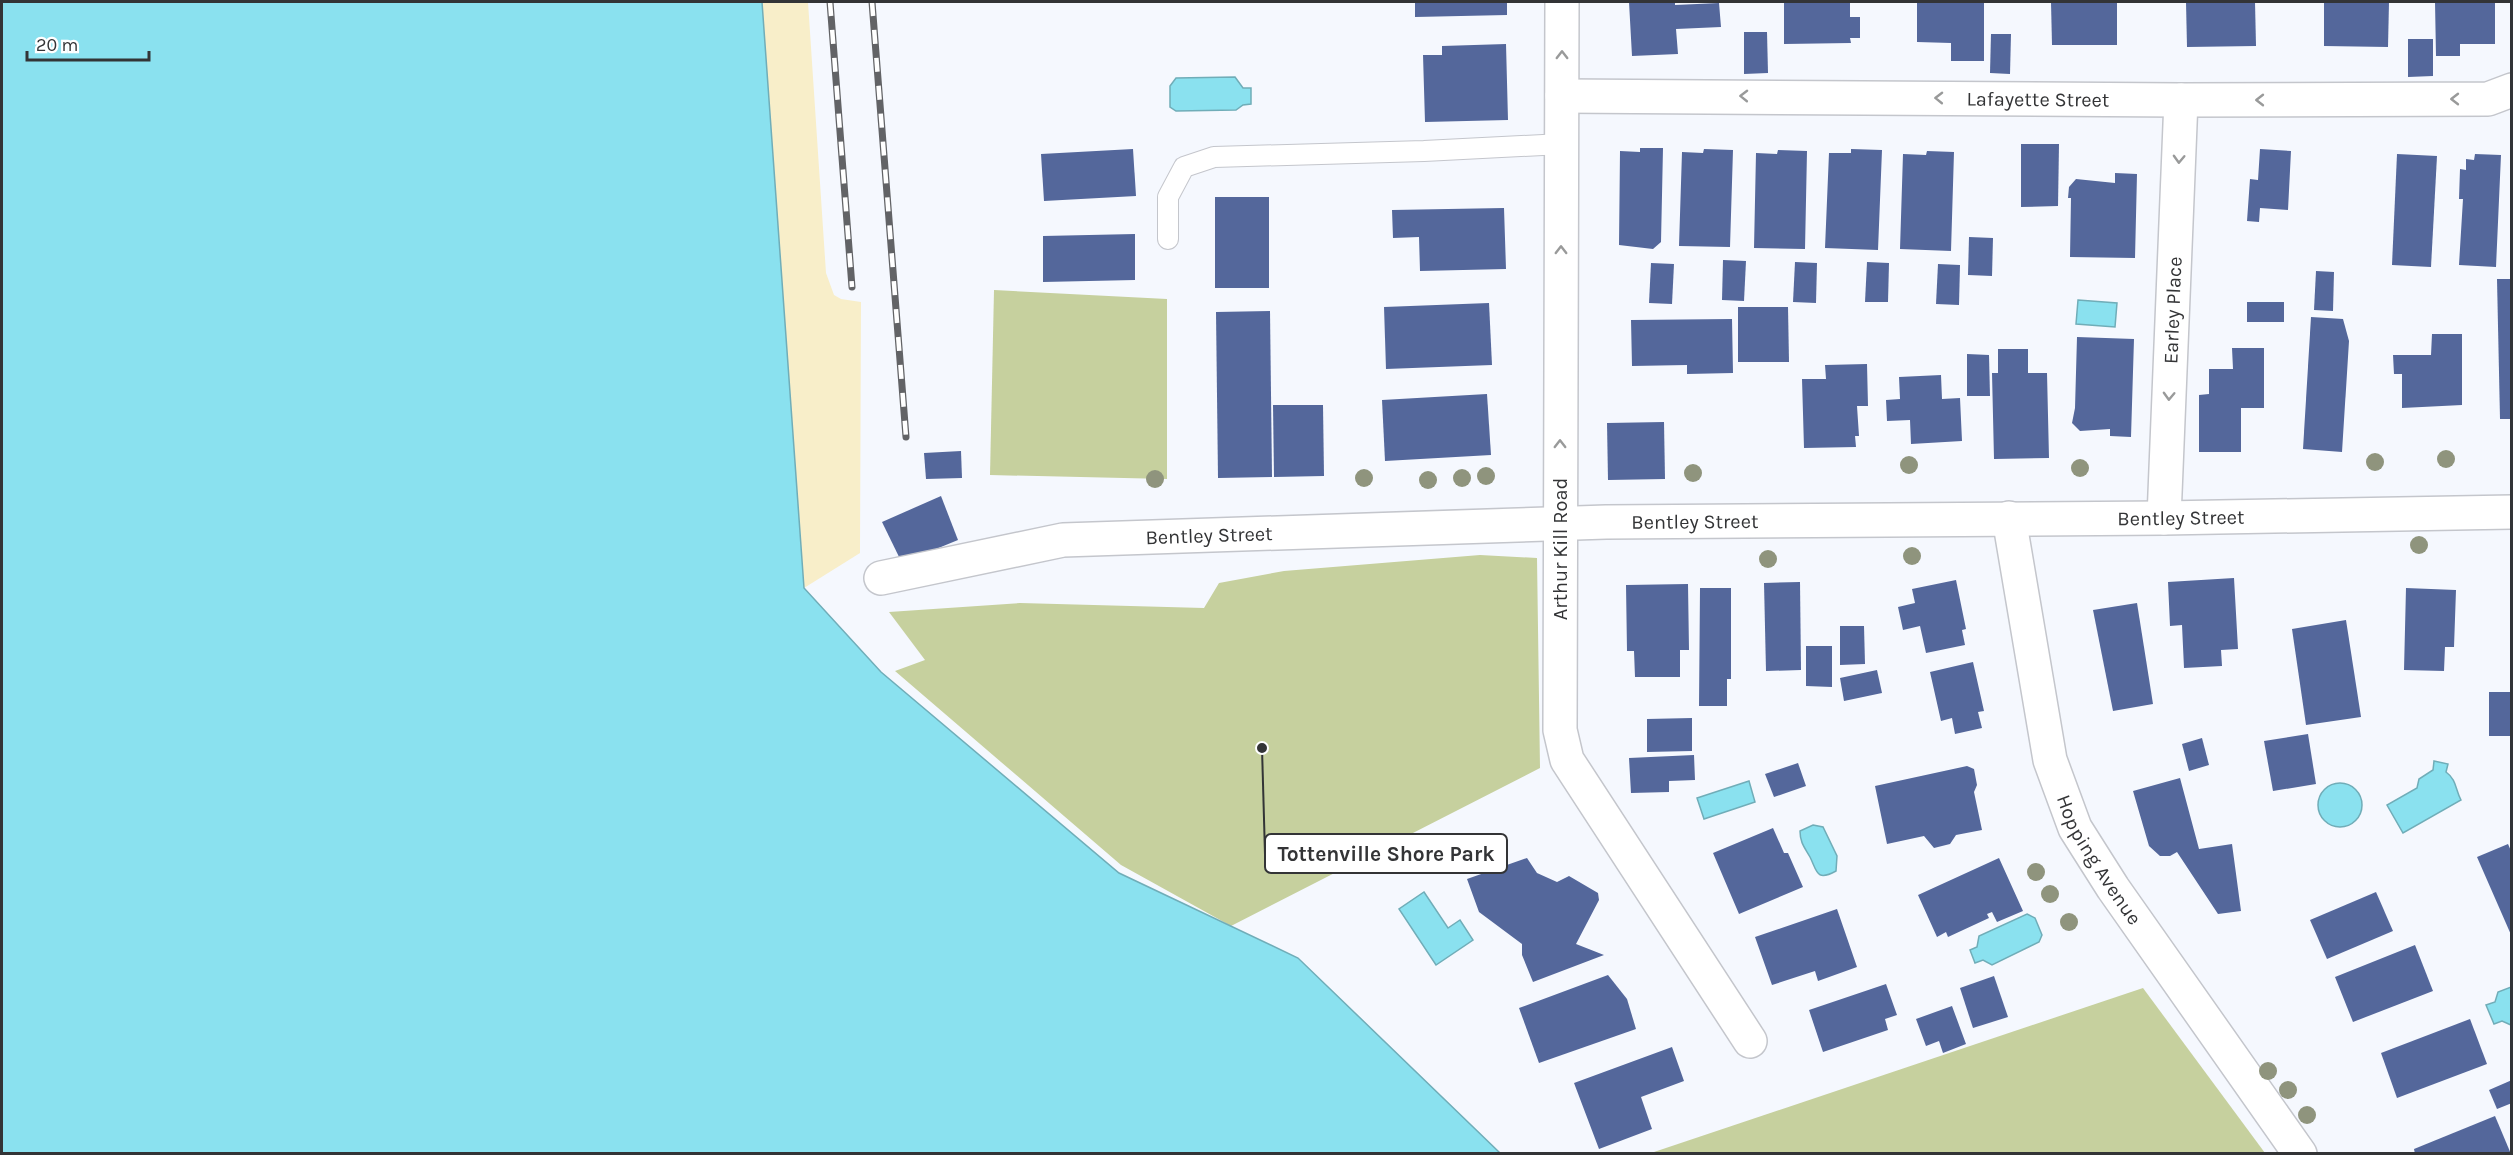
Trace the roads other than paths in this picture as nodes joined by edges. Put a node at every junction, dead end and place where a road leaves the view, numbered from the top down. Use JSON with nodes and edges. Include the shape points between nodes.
{"nodes":[{"id":1,"x":1562,"y":2,"type":"edge"},
{"id":2,"x":2511,"y":90,"type":"edge"},
{"id":3,"x":1562,"y":96,"type":"junction"},
{"id":4,"x":2181,"y":100,"type":"junction"},
{"id":5,"x":1562,"y":144,"type":"junction"},
{"id":6,"x":1168,"y":239,"type":"dead end"},
{"id":7,"x":2511,"y":512,"type":"edge"},
{"id":8,"x":2008,"y":518,"type":"junction"},
{"id":9,"x":2164,"y":518,"type":"junction"},
{"id":10,"x":1560,"y":524,"type":"junction"},
{"id":11,"x":881,"y":578,"type":"dead end"},
{"id":12,"x":1750,"y":1041,"type":"dead end"},
{"id":13,"x":2300,"y":1154,"type":"edge"}],
"edges":[{"from":3,"to":1,"type":"street","name":"Arthur Kill Road","one_way":true},
{"from":2,"to":4,"type":"street","name":"Lafayette Street","one_way":true,"via":[[2488,99]]},
{"from":4,"to":3,"type":"street","name":"Lafayette Street","one_way":true},
{"from":3,"to":5,"type":"street","name":"Arthur Kill Road"},
{"from":4,"to":9,"type":"street","name":"Earley Place","one_way":true},
{"from":5,"to":6,"type":"lane","via":[[1214,157],[1184,167],[1168,197]]},
{"from":10,"to":5,"type":"street","name":"Arthur Kill Road","one_way":true},
{"from":7,"to":9,"type":"street","name":"Bentley Street"},
{"from":8,"to":9,"type":"street","name":"Bentley Street"},
{"from":8,"to":10,"type":"street","name":"Bentley Street"},
{"from":8,"to":13,"type":"street","name":"Hopping Avenue","via":[[2050,760],[2074,828]]},
{"from":10,"to":11,"type":"street","name":"Bentley Street","via":[[1063,540]]},
{"from":10,"to":12,"type":"street","name":"Arthur Kill Road","via":[[1560,730],[1567,760]]}]}
